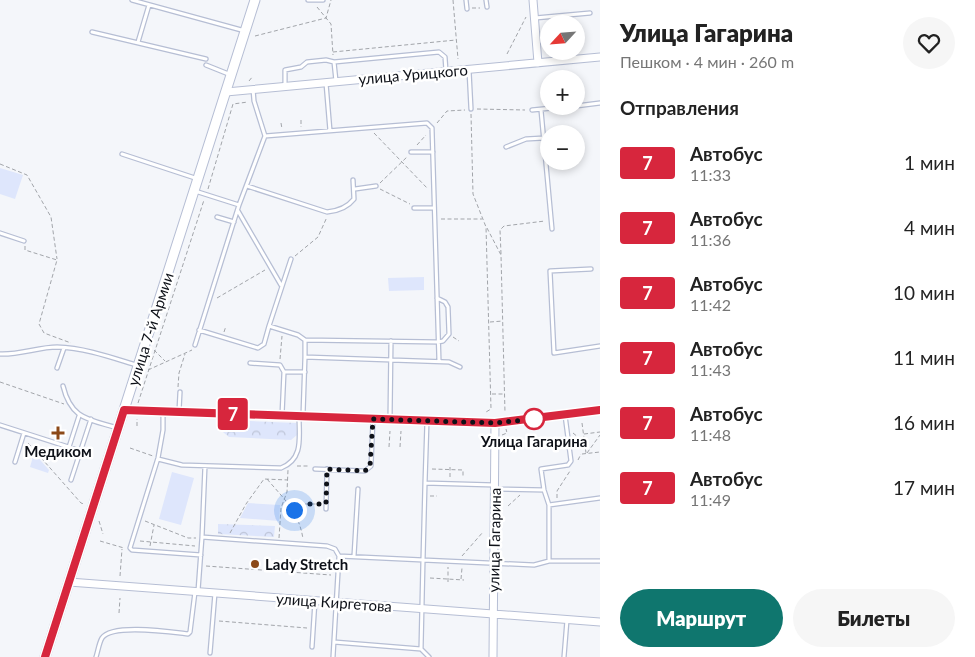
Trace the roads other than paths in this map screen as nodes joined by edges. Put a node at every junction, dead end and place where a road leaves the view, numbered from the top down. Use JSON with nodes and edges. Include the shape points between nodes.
{"nodes":[{"id":1,"x":132,"y":0,"type":"edge"},
{"id":2,"x":255,"y":0,"type":"edge"},
{"id":3,"x":310,"y":0,"type":"edge"},
{"id":4,"x":323,"y":0,"type":"edge"},
{"id":5,"x":466,"y":0,"type":"edge"},
{"id":6,"x":486,"y":0,"type":"edge"},
{"id":7,"x":533,"y":2,"type":"edge"},
{"id":8,"x":149,"y":4,"type":"junction"},
{"id":9,"x":487,"y":7,"type":"dead end"},
{"id":10,"x":467,"y":9,"type":"dead end"},
{"id":11,"x":590,"y":13,"type":"dead end"},
{"id":12,"x":534,"y":18,"type":"junction"},
{"id":13,"x":246,"y":31,"type":"junction"},
{"id":14,"x":92,"y":32,"type":"dead end"},
{"id":15,"x":138,"y":43,"type":"junction"},
{"id":16,"x":600,"y":57,"type":"edge"},
{"id":17,"x":206,"y":59,"type":"dead end"},
{"id":18,"x":334,"y":62,"type":"junction"},
{"id":19,"x":538,"y":63,"type":"junction"},
{"id":20,"x":206,"y":65,"type":"dead end"},
{"id":21,"x":469,"y":69,"type":"junction"},
{"id":22,"x":446,"y":71,"type":"junction"},
{"id":23,"x":231,"y":76,"type":"junction"},
{"id":24,"x":326,"y":82,"type":"junction"},
{"id":25,"x":336,"y":82,"type":"junction"},
{"id":26,"x":285,"y":86,"type":"junction"},
{"id":27,"x":253,"y":89,"type":"junction"},
{"id":28,"x":226,"y":92,"type":"junction"},
{"id":29,"x":600,"y":104,"type":"edge"},
{"id":30,"x":585,"y":105,"type":"edge"},
{"id":31,"x":471,"y":109,"type":"road end"},
{"id":32,"x":532,"y":110,"type":"road end"},
{"id":33,"x":540,"y":110,"type":"edge"},
{"id":34,"x":330,"y":131,"type":"junction"},
{"id":35,"x":265,"y":136,"type":"junction"},
{"id":36,"x":540,"y":138,"type":"edge"},
{"id":37,"x":506,"y":147,"type":"dead end"},
{"id":38,"x":411,"y":152,"type":"road end"},
{"id":39,"x":433,"y":152,"type":"junction"},
{"id":40,"x":122,"y":154,"type":"dead end"},
{"id":41,"x":547,"y":170,"type":"edge"},
{"id":42,"x":198,"y":179,"type":"junction"},
{"id":43,"x":353,"y":180,"type":"dead end"},
{"id":44,"x":247,"y":186,"type":"junction"},
{"id":45,"x":376,"y":186,"type":"road end"},
{"id":46,"x":354,"y":189,"type":"junction"},
{"id":47,"x":194,"y":191,"type":"junction"},
{"id":48,"x":240,"y":205,"type":"junction"},
{"id":49,"x":414,"y":208,"type":"road end"},
{"id":50,"x":434,"y":208,"type":"junction"},
{"id":51,"x":238,"y":211,"type":"junction"},
{"id":52,"x":217,"y":217,"type":"dead end"},
{"id":53,"x":234,"y":222,"type":"junction"},
{"id":54,"x":552,"y":229,"type":"dead end"},
{"id":55,"x":0,"y":233,"type":"edge"},
{"id":56,"x":24,"y":241,"type":"dead end"},
{"id":57,"x":291,"y":259,"type":"road end"},
{"id":58,"x":591,"y":269,"type":"dead end"},
{"id":59,"x":281,"y":285,"type":"junction"},
{"id":60,"x":437,"y":298,"type":"junction"},
{"id":61,"x":269,"y":326,"type":"junction"},
{"id":62,"x":199,"y":330,"type":"junction"},
{"id":63,"x":305,"y":340,"type":"junction"},
{"id":64,"x":391,"y":341,"type":"junction"},
{"id":65,"x":438,"y":342,"type":"junction"},
{"id":66,"x":600,"y":346,"type":"edge"},
{"id":67,"x":194,"y":347,"type":"road end"},
{"id":68,"x":64,"y":348,"type":"junction"},
{"id":69,"x":0,"y":354,"type":"edge"},
{"id":70,"x":305,"y":357,"type":"junction"},
{"id":71,"x":391,"y":360,"type":"junction"},
{"id":72,"x":439,"y":361,"type":"junction"},
{"id":73,"x":250,"y":363,"type":"dead end"},
{"id":74,"x":138,"y":366,"type":"junction"},
{"id":75,"x":460,"y":367,"type":"dead end"},
{"id":76,"x":58,"y":368,"type":"dead end"},
{"id":77,"x":284,"y":372,"type":"junction"},
{"id":78,"x":305,"y":372,"type":"junction"},
{"id":79,"x":63,"y":386,"type":"dead end"},
{"id":80,"x":180,"y":392,"type":"road end"},
{"id":81,"x":124,"y":410,"type":"junction"},
{"id":82,"x":600,"y":410,"type":"edge"},
{"id":83,"x":163,"y":411,"type":"junction"},
{"id":84,"x":179,"y":412,"type":"junction"},
{"id":85,"x":565,"y":415,"type":"junction"},
{"id":86,"x":79,"y":416,"type":"junction"},
{"id":87,"x":282,"y":416,"type":"junction"},
{"id":88,"x":301,"y":416,"type":"junction"},
{"id":89,"x":91,"y":419,"type":"junction"},
{"id":90,"x":373,"y":419,"type":"junction"},
{"id":91,"x":390,"y":419,"type":"junction"},
{"id":92,"x":427,"y":421,"type":"junction"},
{"id":93,"x":495,"y":423,"type":"junction"},
{"id":94,"x":0,"y":425,"type":"edge"},
{"id":95,"x":118,"y":428,"type":"junction"},
{"id":96,"x":23,"y":435,"type":"junction"},
{"id":97,"x":69,"y":447,"type":"junction"},
{"id":98,"x":81,"y":451,"type":"junction"},
{"id":99,"x":158,"y":458,"type":"junction"},
{"id":100,"x":15,"y":462,"type":"dead end"},
{"id":101,"x":205,"y":466,"type":"junction"},
{"id":102,"x":315,"y":469,"type":"road end"},
{"id":103,"x":327,"y":469,"type":"junction"},
{"id":104,"x":71,"y":480,"type":"dead end"},
{"id":105,"x":425,"y":483,"type":"junction"},
{"id":106,"x":495,"y":487,"type":"junction"},
{"id":107,"x":358,"y":489,"type":"dead end"},
{"id":108,"x":544,"y":490,"type":"junction"},
{"id":109,"x":600,"y":498,"type":"edge"},
{"id":110,"x":549,"y":505,"type":"junction"},
{"id":111,"x":326,"y":506,"type":"road end"},
{"id":112,"x":202,"y":538,"type":"junction"},
{"id":113,"x":200,"y":555,"type":"junction"},
{"id":114,"x":340,"y":556,"type":"junction"},
{"id":115,"x":354,"y":556,"type":"junction"},
{"id":116,"x":423,"y":560,"type":"junction"},
{"id":117,"x":549,"y":561,"type":"junction"},
{"id":118,"x":600,"y":561,"type":"edge"},
{"id":119,"x":494,"y":563,"type":"junction"},
{"id":120,"x":69,"y":582,"type":"junction"},
{"id":121,"x":197,"y":592,"type":"junction"},
{"id":122,"x":215,"y":593,"type":"junction"},
{"id":123,"x":315,"y":601,"type":"junction"},
{"id":124,"x":336,"y":602,"type":"junction"},
{"id":125,"x":422,"y":609,"type":"junction"},
{"id":126,"x":493,"y":614,"type":"junction"},
{"id":127,"x":567,"y":620,"type":"junction"},
{"id":128,"x":600,"y":622,"type":"edge"},
{"id":129,"x":334,"y":642,"type":"junction"},
{"id":130,"x":312,"y":647,"type":"dead end"},
{"id":131,"x":421,"y":649,"type":"junction"},
{"id":132,"x":210,"y":653,"type":"dead end"},
{"id":133,"x":45,"y":657,"type":"edge"},
{"id":134,"x":96,"y":657,"type":"edge"},
{"id":135,"x":333,"y":657,"type":"edge"},
{"id":136,"x":429,"y":657,"type":"edge"},
{"id":137,"x":493,"y":657,"type":"edge"},
{"id":138,"x":564,"y":657,"type":"edge"}],
"edges":[{"from":1,"to":8,"type":"lane"},
{"from":2,"to":13,"type":"street","name":"улица 7-й Армии"},
{"from":3,"to":4,"type":"lane"},
{"from":5,"to":10,"type":"lane"},
{"from":6,"to":9,"type":"lane"},
{"from":7,"to":12,"type":"street"},
{"from":8,"to":13,"type":"lane"},
{"from":8,"to":15,"type":"lane"},
{"from":11,"to":12,"type":"lane"},
{"from":12,"to":19,"type":"street"},
{"from":13,"to":23,"type":"street","name":"улица 7-й Армии"},
{"from":14,"to":15,"type":"lane"},
{"from":15,"to":17,"type":"lane"},
{"from":16,"to":19,"type":"street","name":"улица Урицкого"},
{"from":18,"to":22,"type":"lane","via":[[439,52],[443,54]]},
{"from":18,"to":25,"type":"lane"},
{"from":18,"to":26,"type":"lane","via":[[308,62],[301,67],[287,68],[284,72]]},
{"from":19,"to":21,"type":"street","name":"улица Урицкого"},
{"from":20,"to":23,"type":"lane"},
{"from":21,"to":22,"type":"street","name":"улица Урицкого"},
{"from":21,"to":31,"type":"lane"},
{"from":22,"to":25,"type":"street","name":"улица Урицкого"},
{"from":23,"to":28,"type":"street","name":"улица 7-й Армии"},
{"from":24,"to":25,"type":"street","name":"улица Урицкого"},
{"from":24,"to":26,"type":"street","name":"улица Урицкого"},
{"from":24,"to":34,"type":"lane"},
{"from":26,"to":27,"type":"street","name":"улица Урицкого"},
{"from":27,"to":28,"type":"street","name":"улица Урицкого"},
{"from":27,"to":35,"type":"lane"},
{"from":28,"to":42,"type":"street","name":"улица 7-й Армии"},
{"from":29,"to":30,"type":"lane"},
{"from":32,"to":33,"type":"lane"},
{"from":34,"to":35,"type":"lane"},
{"from":34,"to":39,"type":"lane","via":[[427,123],[432,128]]},
{"from":35,"to":44,"type":"lane"},
{"from":36,"to":37,"type":"lane","via":[[526,139]]},
{"from":38,"to":39,"type":"lane"},
{"from":39,"to":50,"type":"lane"},
{"from":40,"to":42,"type":"lane"},
{"from":41,"to":54,"type":"lane"},
{"from":42,"to":47,"type":"street","name":"улица 7-й Армии"},
{"from":43,"to":46,"type":"lane"},
{"from":44,"to":46,"type":"lane","via":[[330,212],[350,204],[354,199]]},
{"from":44,"to":48,"type":"lane"},
{"from":45,"to":46,"type":"lane"},
{"from":47,"to":48,"type":"lane"},
{"from":47,"to":74,"type":"street","name":"улица 7-й Армии"},
{"from":48,"to":51,"type":"lane"},
{"from":49,"to":50,"type":"lane"},
{"from":50,"to":60,"type":"lane"},
{"from":51,"to":53,"type":"lane"},
{"from":51,"to":59,"type":"lane"},
{"from":52,"to":53,"type":"lane"},
{"from":53,"to":62,"type":"lane"},
{"from":55,"to":56,"type":"lane"},
{"from":57,"to":59,"type":"lane"},
{"from":58,"to":66,"type":"lane","via":[[550,271],[554,353]]},
{"from":59,"to":61,"type":"lane"},
{"from":60,"to":65,"type":"lane"},
{"from":60,"to":65,"type":"lane","via":[[448,307],[449,334]]},
{"from":61,"to":62,"type":"lane","via":[[264,344],[258,348]]},
{"from":61,"to":63,"type":"lane"},
{"from":62,"to":67,"type":"lane"},
{"from":63,"to":64,"type":"lane"},
{"from":63,"to":70,"type":"lane"},
{"from":64,"to":65,"type":"lane"},
{"from":64,"to":71,"type":"lane"},
{"from":65,"to":72,"type":"lane"},
{"from":68,"to":69,"type":"lane"},
{"from":68,"to":74,"type":"lane","via":[[98,352]]},
{"from":68,"to":76,"type":"lane"},
{"from":70,"to":71,"type":"lane"},
{"from":70,"to":78,"type":"lane"},
{"from":71,"to":72,"type":"lane"},
{"from":71,"to":91,"type":"lane"},
{"from":72,"to":75,"type":"lane"},
{"from":73,"to":77,"type":"lane","via":[[280,365]]},
{"from":74,"to":81,"type":"street","name":"улица 7-й Армии"},
{"from":77,"to":78,"type":"lane"},
{"from":77,"to":87,"type":"lane"},
{"from":78,"to":88,"type":"lane"},
{"from":79,"to":86,"type":"lane","via":[[71,407]]},
{"from":80,"to":84,"type":"lane"},
{"from":81,"to":83,"type":"street"},
{"from":81,"to":95,"type":"street","name":"улица 7-й Армии"},
{"from":82,"to":85,"type":"street"},
{"from":83,"to":84,"type":"street"},
{"from":83,"to":99,"type":"lane"},
{"from":84,"to":87,"type":"street"},
{"from":85,"to":93,"type":"street"},
{"from":85,"to":108,"type":"lane","via":[[571,461],[568,465],[541,469]]},
{"from":86,"to":89,"type":"lane"},
{"from":86,"to":97,"type":"lane"},
{"from":87,"to":88,"type":"street"},
{"from":88,"to":90,"type":"street"},
{"from":88,"to":101,"type":"lane","via":[[298,453],[288,466],[273,469]]},
{"from":89,"to":95,"type":"lane"},
{"from":89,"to":98,"type":"lane"},
{"from":90,"to":91,"type":"street"},
{"from":90,"to":103,"type":"lane","via":[[369,470]]},
{"from":91,"to":92,"type":"street"},
{"from":92,"to":93,"type":"street"},
{"from":92,"to":105,"type":"lane"},
{"from":93,"to":106,"type":"street","name":"улица Гагарина"},
{"from":94,"to":96,"type":"lane"},
{"from":95,"to":120,"type":"street","name":"улица 7-й Армии"},
{"from":96,"to":97,"type":"lane"},
{"from":96,"to":100,"type":"lane"},
{"from":97,"to":98,"type":"lane"},
{"from":98,"to":104,"type":"lane"},
{"from":99,"to":101,"type":"lane","via":[[182,465]]},
{"from":99,"to":113,"type":"lane","via":[[130,548]]},
{"from":101,"to":112,"type":"lane"},
{"from":102,"to":103,"type":"lane"},
{"from":103,"to":111,"type":"lane"},
{"from":105,"to":106,"type":"lane"},
{"from":105,"to":116,"type":"lane"},
{"from":106,"to":108,"type":"lane"},
{"from":106,"to":119,"type":"street","name":"улица Гагарина"},
{"from":107,"to":115,"type":"lane"},
{"from":108,"to":110,"type":"lane"},
{"from":109,"to":110,"type":"lane"},
{"from":110,"to":117,"type":"lane"},
{"from":112,"to":113,"type":"lane"},
{"from":112,"to":114,"type":"lane","via":[[327,546]]},
{"from":113,"to":121,"type":"lane"},
{"from":114,"to":115,"type":"lane"},
{"from":114,"to":124,"type":"lane"},
{"from":115,"to":116,"type":"lane"},
{"from":116,"to":119,"type":"lane"},
{"from":116,"to":125,"type":"lane"},
{"from":117,"to":118,"type":"lane"},
{"from":117,"to":119,"type":"lane","via":[[534,565]]},
{"from":119,"to":126,"type":"street","name":"улица Гагарина"},
{"from":120,"to":121,"type":"street","name":"улица Киргетова"},
{"from":120,"to":133,"type":"street","name":"улица 7-й Армии"},
{"from":121,"to":122,"type":"street","name":"улица Киргетова"},
{"from":121,"to":134,"type":"lane","via":[[188,634],[125,630],[108,633],[102,638]]},
{"from":122,"to":123,"type":"street","name":"улица Киргетова"},
{"from":122,"to":132,"type":"lane"},
{"from":123,"to":124,"type":"street","name":"улица Киргетова"},
{"from":123,"to":130,"type":"lane"},
{"from":124,"to":125,"type":"street","name":"улица Киргетова"},
{"from":124,"to":129,"type":"lane"},
{"from":125,"to":126,"type":"street","name":"улица Киргетова"},
{"from":125,"to":131,"type":"lane"},
{"from":126,"to":127,"type":"street","name":"улица Киргетова"},
{"from":126,"to":137,"type":"street","name":"улица Гагарина"},
{"from":127,"to":128,"type":"street","name":"улица Киргетова"},
{"from":127,"to":138,"type":"lane"},
{"from":129,"to":131,"type":"lane"},
{"from":129,"to":135,"type":"lane"},
{"from":131,"to":136,"type":"lane"}]}
